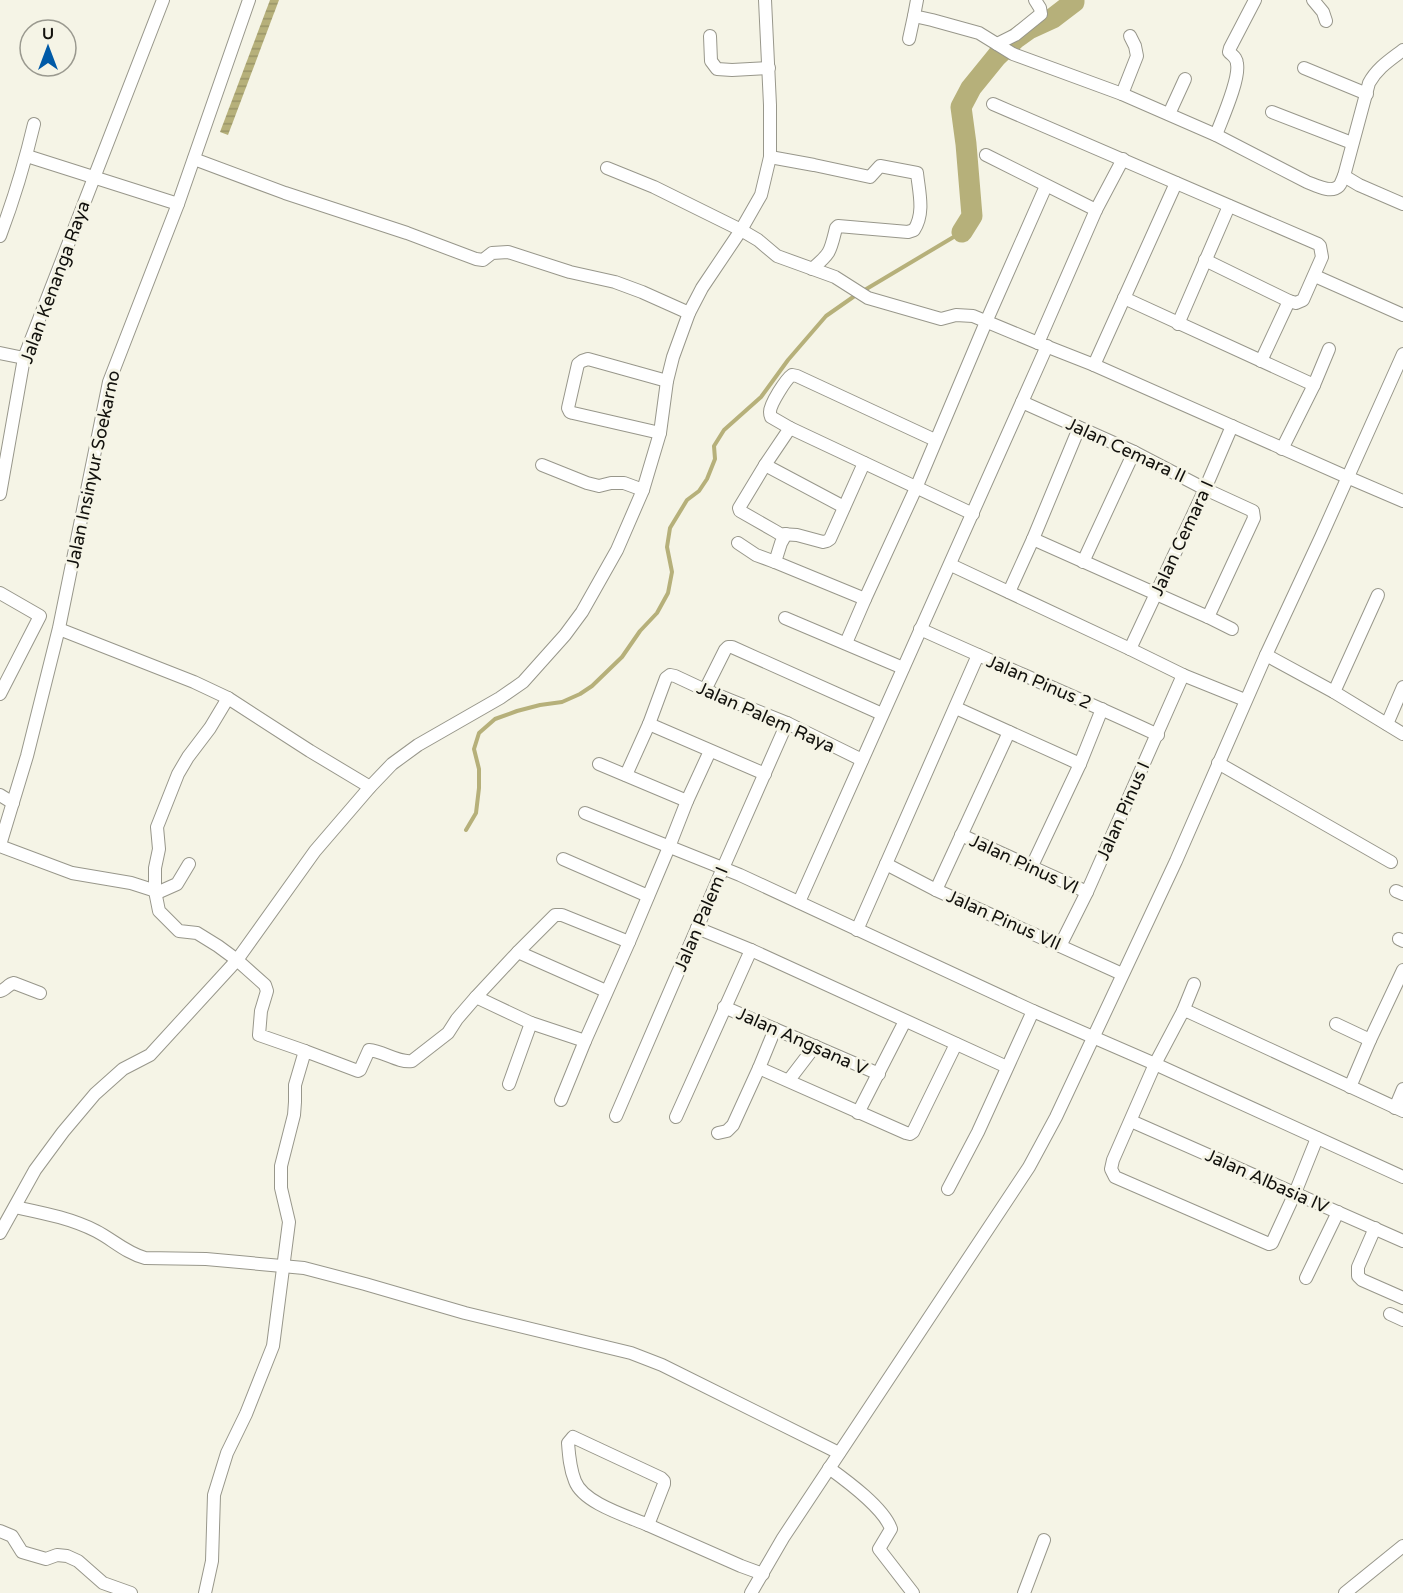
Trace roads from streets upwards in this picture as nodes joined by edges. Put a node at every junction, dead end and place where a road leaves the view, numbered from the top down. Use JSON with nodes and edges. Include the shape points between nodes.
{"nodes":[{"id":1,"x":163,"y":0,"type":"edge"},
{"id":2,"x":249,"y":0,"type":"edge"},
{"id":3,"x":765,"y":0,"type":"edge"},
{"id":4,"x":917,"y":0,"type":"edge"},
{"id":5,"x":1035,"y":0,"type":"edge"},
{"id":6,"x":1255,"y":0,"type":"edge"},
{"id":7,"x":1313,"y":0,"type":"edge"},
{"id":8,"x":914,"y":16,"type":"junction"},
{"id":9,"x":1326,"y":21,"type":"dead end"},
{"id":10,"x":710,"y":36,"type":"dead end"},
{"id":11,"x":1130,"y":36,"type":"dead end"},
{"id":12,"x":909,"y":39,"type":"dead end"},
{"id":13,"x":1004,"y":48,"type":"junction"},
{"id":14,"x":1403,"y":50,"type":"edge"},
{"id":15,"x":769,"y":68,"type":"junction"},
{"id":16,"x":1304,"y":68,"type":"dead end"},
{"id":17,"x":1185,"y":79,"type":"dead end"},
{"id":18,"x":1122,"y":94,"type":"junction"},
{"id":19,"x":1367,"y":94,"type":"junction"},
{"id":20,"x":993,"y":104,"type":"dead end"},
{"id":21,"x":1272,"y":112,"type":"dead end"},
{"id":22,"x":1169,"y":114,"type":"junction"},
{"id":23,"x":34,"y":124,"type":"dead end"},
{"id":24,"x":1216,"y":135,"type":"junction"},
{"id":25,"x":1352,"y":143,"type":"junction"},
{"id":26,"x":986,"y":155,"type":"dead end"},
{"id":27,"x":27,"y":156,"type":"junction"},
{"id":28,"x":770,"y":157,"type":"junction"},
{"id":29,"x":194,"y":159,"type":"junction"},
{"id":30,"x":1123,"y":159,"type":"junction"},
{"id":31,"x":608,"y":168,"type":"dead end"},
{"id":32,"x":1344,"y":176,"type":"junction"},
{"id":33,"x":93,"y":177,"type":"junction"},
{"id":34,"x":1176,"y":183,"type":"junction"},
{"id":35,"x":1046,"y":186,"type":"junction"},
{"id":36,"x":178,"y":204,"type":"junction"},
{"id":37,"x":1403,"y":204,"type":"edge"},
{"id":38,"x":1229,"y":206,"type":"junction"},
{"id":39,"x":1096,"y":210,"type":"junction"},
{"id":40,"x":741,"y":230,"type":"junction"},
{"id":41,"x":0,"y":236,"type":"edge"},
{"id":42,"x":1205,"y":260,"type":"junction"},
{"id":43,"x":812,"y":269,"type":"junction"},
{"id":44,"x":1314,"y":276,"type":"junction"},
{"id":45,"x":1124,"y":298,"type":"junction"},
{"id":46,"x":1289,"y":301,"type":"junction"},
{"id":47,"x":689,"y":313,"type":"junction"},
{"id":48,"x":1403,"y":315,"type":"edge"},
{"id":49,"x":986,"y":322,"type":"junction"},
{"id":50,"x":1178,"y":324,"type":"junction"},
{"id":51,"x":1042,"y":344,"type":"junction"},
{"id":52,"x":1329,"y":349,"type":"dead end"},
{"id":53,"x":0,"y":353,"type":"edge"},
{"id":54,"x":1403,"y":354,"type":"edge"},
{"id":55,"x":24,"y":358,"type":"junction"},
{"id":56,"x":1261,"y":360,"type":"junction"},
{"id":57,"x":1094,"y":365,"type":"junction"},
{"id":58,"x":667,"y":381,"type":"junction"},
{"id":59,"x":1314,"y":385,"type":"junction"},
{"id":60,"x":1022,"y":402,"type":"junction"},
{"id":61,"x":1232,"y":426,"type":"junction"},
{"id":62,"x":790,"y":428,"type":"junction"},
{"id":63,"x":1079,"y":428,"type":"junction"},
{"id":64,"x":660,"y":433,"type":"junction"},
{"id":65,"x":935,"y":440,"type":"junction"},
{"id":66,"x":1282,"y":449,"type":"junction"},
{"id":67,"x":1134,"y":452,"type":"junction"},
{"id":68,"x":864,"y":463,"type":"junction"},
{"id":69,"x":542,"y":465,"type":"dead end"},
{"id":70,"x":765,"y":465,"type":"junction"},
{"id":71,"x":1347,"y":477,"type":"junction"},
{"id":72,"x":916,"y":488,"type":"junction"},
{"id":73,"x":1205,"y":489,"type":"junction"},
{"id":74,"x":643,"y":490,"type":"junction"},
{"id":75,"x":0,"y":494,"type":"edge"},
{"id":76,"x":1403,"y":501,"type":"edge"},
{"id":77,"x":844,"y":507,"type":"junction"},
{"id":78,"x":973,"y":514,"type":"junction"},
{"id":79,"x":786,"y":534,"type":"junction"},
{"id":80,"x":1033,"y":539,"type":"junction"},
{"id":81,"x":738,"y":543,"type":"dead end"},
{"id":82,"x":776,"y":562,"type":"junction"},
{"id":83,"x":1083,"y":562,"type":"junction"},
{"id":84,"x":951,"y":565,"type":"junction"},
{"id":85,"x":1009,"y":592,"type":"junction"},
{"id":86,"x":0,"y":593,"type":"edge"},
{"id":87,"x":1156,"y":593,"type":"junction"},
{"id":88,"x":1378,"y":595,"type":"dead end"},
{"id":89,"x":865,"y":599,"type":"junction"},
{"id":90,"x":1208,"y":617,"type":"junction"},
{"id":91,"x":785,"y":618,"type":"dead end"},
{"id":92,"x":920,"y":629,"type":"junction"},
{"id":93,"x":1232,"y":629,"type":"dead end"},
{"id":94,"x":69,"y":632,"type":"junction"},
{"id":95,"x":846,"y":643,"type":"junction"},
{"id":96,"x":1130,"y":649,"type":"junction"},
{"id":97,"x":978,"y":655,"type":"junction"},
{"id":98,"x":1266,"y":655,"type":"junction"},
{"id":99,"x":903,"y":668,"type":"junction"},
{"id":100,"x":1183,"y":675,"type":"junction"},
{"id":101,"x":1403,"y":687,"type":"edge"},
{"id":102,"x":705,"y":690,"type":"junction"},
{"id":103,"x":1334,"y":692,"type":"junction"},
{"id":104,"x":0,"y":694,"type":"edge"},
{"id":105,"x":228,"y":698,"type":"junction"},
{"id":106,"x":1245,"y":700,"type":"junction"},
{"id":107,"x":956,"y":708,"type":"junction"},
{"id":108,"x":1102,"y":709,"type":"junction"},
{"id":109,"x":882,"y":714,"type":"junction"},
{"id":110,"x":787,"y":723,"type":"junction"},
{"id":111,"x":649,"y":724,"type":"junction"},
{"id":112,"x":1387,"y":724,"type":"junction"},
{"id":113,"x":1009,"y":732,"type":"junction"},
{"id":114,"x":1158,"y":735,"type":"junction"},
{"id":115,"x":1403,"y":735,"type":"edge"},
{"id":116,"x":710,"y":751,"type":"junction"},
{"id":117,"x":862,"y":760,"type":"junction"},
{"id":118,"x":1218,"y":763,"type":"junction"},
{"id":119,"x":599,"y":764,"type":"dead end"},
{"id":120,"x":1080,"y":764,"type":"junction"},
{"id":121,"x":765,"y":774,"type":"junction"},
{"id":122,"x":626,"y":775,"type":"junction"},
{"id":123,"x":370,"y":786,"type":"junction"},
{"id":124,"x":0,"y":795,"type":"edge"},
{"id":125,"x":687,"y":801,"type":"junction"},
{"id":126,"x":13,"y":803,"type":"junction"},
{"id":127,"x":585,"y":813,"type":"dead end"},
{"id":128,"x":961,"y":835,"type":"junction"},
{"id":129,"x":669,"y":847,"type":"junction"},
{"id":130,"x":6,"y":848,"type":"edge"},
{"id":131,"x":563,"y":859,"type":"dead end"},
{"id":132,"x":1391,"y":862,"type":"dead end"},
{"id":133,"x":189,"y":864,"type":"dead end"},
{"id":134,"x":886,"y":864,"type":"junction"},
{"id":135,"x":723,"y":868,"type":"junction"},
{"id":136,"x":1031,"y":868,"type":"junction"},
{"id":137,"x":936,"y":890,"type":"junction"},
{"id":138,"x":155,"y":891,"type":"junction"},
{"id":139,"x":1087,"y":892,"type":"junction"},
{"id":140,"x":648,"y":896,"type":"junction"},
{"id":141,"x":799,"y":902,"type":"junction"},
{"id":142,"x":697,"y":928,"type":"junction"},
{"id":143,"x":857,"y":930,"type":"junction"},
{"id":144,"x":629,"y":942,"type":"junction"},
{"id":145,"x":1060,"y":946,"type":"junction"},
{"id":146,"x":751,"y":950,"type":"junction"},
{"id":147,"x":518,"y":952,"type":"junction"},
{"id":148,"x":237,"y":960,"type":"junction"},
{"id":149,"x":1403,"y":970,"type":"edge"},
{"id":150,"x":1122,"y":974,"type":"junction"},
{"id":151,"x":1194,"y":984,"type":"dead end"},
{"id":152,"x":0,"y":991,"type":"edge"},
{"id":153,"x":606,"y":991,"type":"junction"},
{"id":154,"x":40,"y":993,"type":"dead end"},
{"id":155,"x":476,"y":997,"type":"junction"},
{"id":156,"x":724,"y":1007,"type":"junction"},
{"id":157,"x":1034,"y":1011,"type":"junction"},
{"id":158,"x":1183,"y":1011,"type":"junction"},
{"id":159,"x":905,"y":1021,"type":"junction"},
{"id":160,"x":531,"y":1023,"type":"junction"},
{"id":161,"x":1336,"y":1024,"type":"dead end"},
{"id":162,"x":775,"y":1029,"type":"junction"},
{"id":163,"x":1094,"y":1038,"type":"junction"},
{"id":164,"x":1370,"y":1040,"type":"junction"},
{"id":165,"x":585,"y":1041,"type":"junction"},
{"id":166,"x":956,"y":1044,"type":"junction"},
{"id":167,"x":815,"y":1047,"type":"junction"},
{"id":168,"x":305,"y":1051,"type":"junction"},
{"id":169,"x":1155,"y":1064,"type":"junction"},
{"id":170,"x":1007,"y":1067,"type":"junction"},
{"id":171,"x":759,"y":1068,"type":"junction"},
{"id":172,"x":879,"y":1074,"type":"junction"},
{"id":173,"x":789,"y":1080,"type":"junction"},
{"id":174,"x":509,"y":1084,"type":"dead end"},
{"id":175,"x":1350,"y":1087,"type":"junction"},
{"id":176,"x":1403,"y":1089,"type":"edge"},
{"id":177,"x":561,"y":1100,"type":"dead end"},
{"id":178,"x":1399,"y":1110,"type":"edge"},
{"id":179,"x":858,"y":1113,"type":"junction"},
{"id":180,"x":616,"y":1116,"type":"dead end"},
{"id":181,"x":676,"y":1117,"type":"dead end"},
{"id":182,"x":1131,"y":1121,"type":"junction"},
{"id":183,"x":718,"y":1133,"type":"dead end"},
{"id":184,"x":1317,"y":1138,"type":"junction"},
{"id":185,"x":1403,"y":1176,"type":"edge"},
{"id":186,"x":948,"y":1189,"type":"dead end"},
{"id":187,"x":1295,"y":1193,"type":"junction"},
{"id":188,"x":15,"y":1208,"type":"junction"},
{"id":189,"x":1338,"y":1212,"type":"junction"},
{"id":190,"x":1375,"y":1228,"type":"junction"},
{"id":191,"x":0,"y":1233,"type":"edge"},
{"id":192,"x":1403,"y":1241,"type":"edge"},
{"id":193,"x":284,"y":1267,"type":"junction"},
{"id":194,"x":1306,"y":1278,"type":"dead end"},
{"id":195,"x":1403,"y":1298,"type":"edge"},
{"id":196,"x":1390,"y":1314,"type":"dead end"},
{"id":197,"x":1403,"y":1320,"type":"edge"},
{"id":198,"x":839,"y":1453,"type":"junction"},
{"id":199,"x":829,"y":1468,"type":"junction"},
{"id":200,"x":648,"y":1525,"type":"junction"},
{"id":201,"x":0,"y":1531,"type":"edge"},
{"id":202,"x":1044,"y":1540,"type":"dead end"},
{"id":203,"x":1403,"y":1546,"type":"edge"},
{"id":204,"x":763,"y":1574,"type":"junction"},
{"id":205,"x":131,"y":1593,"type":"edge"},
{"id":206,"x":205,"y":1593,"type":"edge"},
{"id":207,"x":751,"y":1593,"type":"edge"},
{"id":208,"x":913,"y":1593,"type":"edge"},
{"id":209,"x":1024,"y":1593,"type":"edge"},
{"id":210,"x":1345,"y":1593,"type":"edge"}],
"edges":[{"from":1,"to":33,"type":"street","name":"Jalan Kenanga Raya"},
{"from":2,"to":29,"type":"street","name":"Jalan Insinyur Soekarno"},
{"from":3,"to":15,"type":"street"},
{"from":4,"to":8,"type":"street"},
{"from":5,"to":13,"type":"street","via":[[1041,14]]},
{"from":6,"to":24,"type":"street","via":[[1230,48],[1238,67]]},
{"from":7,"to":9,"type":"street"},
{"from":8,"to":12,"type":"street"},
{"from":8,"to":13,"type":"street","via":[[979,33]]},
{"from":10,"to":15,"type":"street","via":[[711,61],[717,69]]},
{"from":11,"to":18,"type":"street","via":[[1137,56]]},
{"from":13,"to":18,"type":"street"},
{"from":14,"to":19,"type":"street","via":[[1374,74]]},
{"from":15,"to":28,"type":"street"},
{"from":16,"to":19,"type":"street"},
{"from":17,"to":22,"type":"street"},
{"from":18,"to":22,"type":"street"},
{"from":19,"to":25,"type":"street"},
{"from":20,"to":30,"type":"street"},
{"from":21,"to":25,"type":"street"},
{"from":22,"to":24,"type":"street"},
{"from":23,"to":27,"type":"street"},
{"from":24,"to":32,"type":"street","via":[[1322,188],[1332,190]]},
{"from":25,"to":32,"type":"street"},
{"from":26,"to":35,"type":"street"},
{"from":27,"to":33,"type":"street"},
{"from":27,"to":41,"type":"street"},
{"from":28,"to":40,"type":"street","via":[[761,195]]},
{"from":28,"to":43,"type":"street","via":[[870,177],[880,166],[916,172],[921,204],[914,230],[838,226],[830,251]]},
{"from":29,"to":36,"type":"street","name":"Jalan Insinyur Soekarno"},
{"from":29,"to":47,"type":"street","via":[[476,259],[508,252],[615,282]]},
{"from":30,"to":34,"type":"street"},
{"from":30,"to":39,"type":"street"},
{"from":31,"to":40,"type":"street"},
{"from":32,"to":37,"type":"street"},
{"from":33,"to":36,"type":"street"},
{"from":33,"to":55,"type":"street","name":"Jalan Kenanga Raya"},
{"from":34,"to":38,"type":"street"},
{"from":34,"to":45,"type":"street"},
{"from":35,"to":39,"type":"street"},
{"from":35,"to":49,"type":"street"},
{"from":36,"to":94,"type":"street","name":"Jalan Insinyur Soekarno","via":[[109,382]]},
{"from":38,"to":42,"type":"street"},
{"from":38,"to":44,"type":"street","via":[[1320,246],[1322,257]]},
{"from":39,"to":51,"type":"street"},
{"from":40,"to":43,"type":"street","via":[[777,256]]},
{"from":40,"to":47,"type":"street"},
{"from":42,"to":46,"type":"street"},
{"from":42,"to":50,"type":"street"},
{"from":43,"to":49,"type":"street","via":[[835,277],[868,298],[941,319],[964,315]]},
{"from":44,"to":46,"type":"street","via":[[1303,300]]},
{"from":44,"to":48,"type":"street"},
{"from":45,"to":50,"type":"street"},
{"from":45,"to":57,"type":"street"},
{"from":46,"to":56,"type":"street"},
{"from":47,"to":58,"type":"street"},
{"from":49,"to":51,"type":"street"},
{"from":49,"to":65,"type":"street"},
{"from":50,"to":56,"type":"street"},
{"from":51,"to":57,"type":"street"},
{"from":51,"to":60,"type":"street"},
{"from":52,"to":59,"type":"street"},
{"from":53,"to":55,"type":"street"},
{"from":54,"to":71,"type":"street"},
{"from":55,"to":75,"type":"street","name":"Jalan Kenanga Raya"},
{"from":56,"to":59,"type":"street"},
{"from":57,"to":61,"type":"street"},
{"from":58,"to":64,"type":"street"},
{"from":58,"to":64,"type":"street","via":[[588,359],[578,364],[568,408],[573,413]]},
{"from":59,"to":66,"type":"street"},
{"from":60,"to":63,"type":"street","name":"Jalan Cemara II"},
{"from":60,"to":78,"type":"street"},
{"from":61,"to":66,"type":"street"},
{"from":61,"to":73,"type":"street","name":"Jalan Cemara I"},
{"from":62,"to":65,"type":"street","via":[[771,417],[770,412],[792,375]]},
{"from":62,"to":68,"type":"street"},
{"from":62,"to":70,"type":"street"},
{"from":63,"to":67,"type":"street","name":"Jalan Cemara II"},
{"from":63,"to":80,"type":"street"},
{"from":64,"to":74,"type":"street"},
{"from":65,"to":72,"type":"street"},
{"from":66,"to":71,"type":"street"},
{"from":67,"to":73,"type":"street","name":"Jalan Cemara II"},
{"from":67,"to":83,"type":"street"},
{"from":68,"to":72,"type":"street"},
{"from":68,"to":77,"type":"street"},
{"from":69,"to":74,"type":"street","via":[[599,486],[624,483]]},
{"from":70,"to":77,"type":"street"},
{"from":70,"to":79,"type":"street","via":[[739,508]]},
{"from":71,"to":76,"type":"street"},
{"from":71,"to":98,"type":"street"},
{"from":72,"to":78,"type":"street"},
{"from":72,"to":89,"type":"street"},
{"from":73,"to":87,"type":"street","name":"Jalan Cemara I"},
{"from":73,"to":90,"type":"street","name":"Jalan Cemara II","via":[[1253,511],[1254,518]]},
{"from":74,"to":123,"type":"street","via":[[592,596],[532,673],[500,698],[418,745]]},
{"from":77,"to":79,"type":"street","via":[[827,541]]},
{"from":78,"to":84,"type":"street"},
{"from":79,"to":82,"type":"street"},
{"from":80,"to":83,"type":"street"},
{"from":80,"to":85,"type":"street"},
{"from":81,"to":82,"type":"street"},
{"from":82,"to":89,"type":"street"},
{"from":83,"to":87,"type":"street"},
{"from":84,"to":85,"type":"street"},
{"from":84,"to":92,"type":"street"},
{"from":85,"to":96,"type":"street"},
{"from":86,"to":104,"type":"street","via":[[40,616]]},
{"from":87,"to":90,"type":"street"},
{"from":87,"to":96,"type":"street","name":"Jalan Cemara I"},
{"from":88,"to":103,"type":"street"},
{"from":89,"to":95,"type":"street"},
{"from":90,"to":93,"type":"street"},
{"from":91,"to":95,"type":"street"},
{"from":92,"to":97,"type":"street","name":"Jalan Pinus 2"},
{"from":92,"to":99,"type":"street"},
{"from":94,"to":105,"type":"street"},
{"from":94,"to":126,"type":"street","name":"Jalan Insinyur Soekarno"},
{"from":95,"to":99,"type":"street"},
{"from":96,"to":100,"type":"street"},
{"from":97,"to":107,"type":"street"},
{"from":97,"to":108,"type":"street","name":"Jalan Pinus 2"},
{"from":98,"to":103,"type":"street"},
{"from":98,"to":106,"type":"street"},
{"from":99,"to":109,"type":"street"},
{"from":100,"to":106,"type":"street"},
{"from":100,"to":114,"type":"street","name":"Jalan Pinus I"},
{"from":101,"to":112,"type":"street"},
{"from":102,"to":109,"type":"street","via":[[725,650],[732,647]]},
{"from":102,"to":110,"type":"street","name":"Jalan Palem Raya"},
{"from":102,"to":111,"type":"street","name":"Jalan Palem Raya","via":[[670,675]]},
{"from":103,"to":112,"type":"street"},
{"from":105,"to":123,"type":"street"},
{"from":105,"to":138,"type":"street","via":[[188,757],[166,801],[157,827]]},
{"from":106,"to":118,"type":"street"},
{"from":107,"to":113,"type":"street"},
{"from":107,"to":134,"type":"street"},
{"from":108,"to":114,"type":"street","name":"Jalan Pinus 2"},
{"from":108,"to":120,"type":"street"},
{"from":109,"to":117,"type":"street"},
{"from":110,"to":117,"type":"street","name":"Jalan Palem Raya"},
{"from":110,"to":121,"type":"street","name":"Jalan Palem I"},
{"from":111,"to":116,"type":"street"},
{"from":111,"to":122,"type":"street"},
{"from":112,"to":115,"type":"street"},
{"from":113,"to":120,"type":"street"},
{"from":113,"to":128,"type":"street"},
{"from":114,"to":139,"type":"street","name":"Jalan Pinus I"},
{"from":116,"to":121,"type":"street"},
{"from":116,"to":125,"type":"street"},
{"from":117,"to":141,"type":"street"},
{"from":118,"to":132,"type":"street"},
{"from":118,"to":150,"type":"street"},
{"from":119,"to":122,"type":"street"},
{"from":120,"to":136,"type":"street"},
{"from":121,"to":135,"type":"street","name":"Jalan Palem I"},
{"from":122,"to":125,"type":"street"},
{"from":123,"to":148,"type":"street","via":[[315,851]]},
{"from":124,"to":126,"type":"street"},
{"from":125,"to":129,"type":"street"},
{"from":126,"to":130,"type":"street","name":"Jalan Insinyur Soekarno"},
{"from":127,"to":129,"type":"street"},
{"from":128,"to":136,"type":"street","name":"Jalan Pinus Vl"},
{"from":128,"to":137,"type":"street"},
{"from":129,"to":135,"type":"street"},
{"from":129,"to":140,"type":"street"},
{"from":130,"to":138,"type":"street","via":[[72,873]]},
{"from":131,"to":140,"type":"street"},
{"from":133,"to":138,"type":"street","via":[[177,884]]},
{"from":134,"to":137,"type":"street","name":"Jalan Pinus VII"},
{"from":134,"to":143,"type":"street"},
{"from":135,"to":141,"type":"street"},
{"from":135,"to":142,"type":"street","name":"Jalan Palem I"},
{"from":136,"to":139,"type":"street","name":"Jalan Pinus Vl"},
{"from":137,"to":145,"type":"street","name":"Jalan Pinus VII"},
{"from":138,"to":148,"type":"street","via":[[159,911],[179,931],[200,934]]},
{"from":139,"to":145,"type":"street","name":"Jalan Pinus I"},
{"from":140,"to":144,"type":"street"},
{"from":141,"to":143,"type":"street"},
{"from":142,"to":146,"type":"street"},
{"from":142,"to":180,"type":"street","name":"Jalan Palem I"},
{"from":143,"to":157,"type":"street"},
{"from":144,"to":147,"type":"street","via":[[555,915]]},
{"from":144,"to":153,"type":"street"},
{"from":145,"to":150,"type":"street","name":"Jalan Pinus VII"},
{"from":146,"to":156,"type":"street"},
{"from":146,"to":159,"type":"street"},
{"from":147,"to":153,"type":"street"},
{"from":147,"to":155,"type":"street"},
{"from":148,"to":168,"type":"street","via":[[266,987],[259,1034]]},
{"from":148,"to":188,"type":"street","via":[[150,1055],[123,1069],[95,1094],[35,1170]]},
{"from":149,"to":164,"type":"street"},
{"from":150,"to":163,"type":"street"},
{"from":151,"to":158,"type":"street"},
{"from":152,"to":154,"type":"street","via":[[14,983]]},
{"from":153,"to":165,"type":"street"},
{"from":155,"to":160,"type":"street"},
{"from":155,"to":168,"type":"street","via":[[448,1033],[410,1061],[369,1050],[358,1071]]},
{"from":156,"to":162,"type":"street","name":"Jalan Angsana V"},
{"from":156,"to":181,"type":"street"},
{"from":157,"to":163,"type":"street"},
{"from":157,"to":170,"type":"street"},
{"from":158,"to":169,"type":"street"},
{"from":158,"to":175,"type":"street"},
{"from":159,"to":166,"type":"street"},
{"from":159,"to":172,"type":"street"},
{"from":160,"to":165,"type":"street"},
{"from":160,"to":174,"type":"street"},
{"from":161,"to":164,"type":"street"},
{"from":162,"to":167,"type":"street","name":"Jalan Angsana V"},
{"from":162,"to":171,"type":"street"},
{"from":163,"to":169,"type":"street"},
{"from":163,"to":198,"type":"street","via":[[1029,1167]]},
{"from":164,"to":175,"type":"street"},
{"from":165,"to":177,"type":"street"},
{"from":166,"to":170,"type":"street"},
{"from":166,"to":179,"type":"street","via":[[913,1132],[906,1133]]},
{"from":167,"to":172,"type":"street","name":"Jalan Angsana V"},
{"from":167,"to":173,"type":"street"},
{"from":168,"to":193,"type":"street","via":[[295,1084],[295,1104],[281,1166],[281,1188],[289,1222]]},
{"from":169,"to":182,"type":"street"},
{"from":169,"to":184,"type":"street"},
{"from":170,"to":186,"type":"street"},
{"from":171,"to":173,"type":"street"},
{"from":171,"to":183,"type":"street","via":[[733,1125]]},
{"from":172,"to":179,"type":"street"},
{"from":173,"to":179,"type":"street"},
{"from":175,"to":178,"type":"street"},
{"from":176,"to":178,"type":"street"},
{"from":182,"to":187,"type":"street","name":"Jalan Albasia lV"},
{"from":182,"to":187,"type":"street","via":[[1111,1165],[1115,1177],[1266,1244],[1272,1243]]},
{"from":184,"to":185,"type":"street"},
{"from":184,"to":187,"type":"street"},
{"from":187,"to":189,"type":"street","name":"Jalan Albasia lV"},
{"from":188,"to":191,"type":"street"},
{"from":188,"to":193,"type":"street","via":[[60,1216],[145,1258]]},
{"from":189,"to":190,"type":"street","name":"Jalan Albasia lV"},
{"from":189,"to":194,"type":"street"},
{"from":190,"to":192,"type":"street","name":"Jalan Albasia lV"},
{"from":190,"to":195,"type":"street","via":[[1358,1267],[1358,1276]]},
{"from":193,"to":198,"type":"street","via":[[304,1268],[626,1352],[662,1365]]},
{"from":193,"to":206,"type":"street","via":[[273,1346],[227,1453],[214,1495],[213,1561]]},
{"from":196,"to":197,"type":"street"},
{"from":198,"to":199,"type":"street"},
{"from":199,"to":204,"type":"street"},
{"from":199,"to":208,"type":"street","via":[[885,1516],[891,1529],[879,1549]]},
{"from":200,"to":200,"type":"street","via":[[581,1492],[570,1461],[568,1443],[573,1437],[664,1481]]},
{"from":200,"to":204,"type":"street"},
{"from":201,"to":205,"type":"street","via":[[12,1536],[22,1552],[46,1559],[67,1556],[103,1583]]},
{"from":202,"to":209,"type":"street"},
{"from":203,"to":210,"type":"street"},
{"from":204,"to":207,"type":"street"}]}
